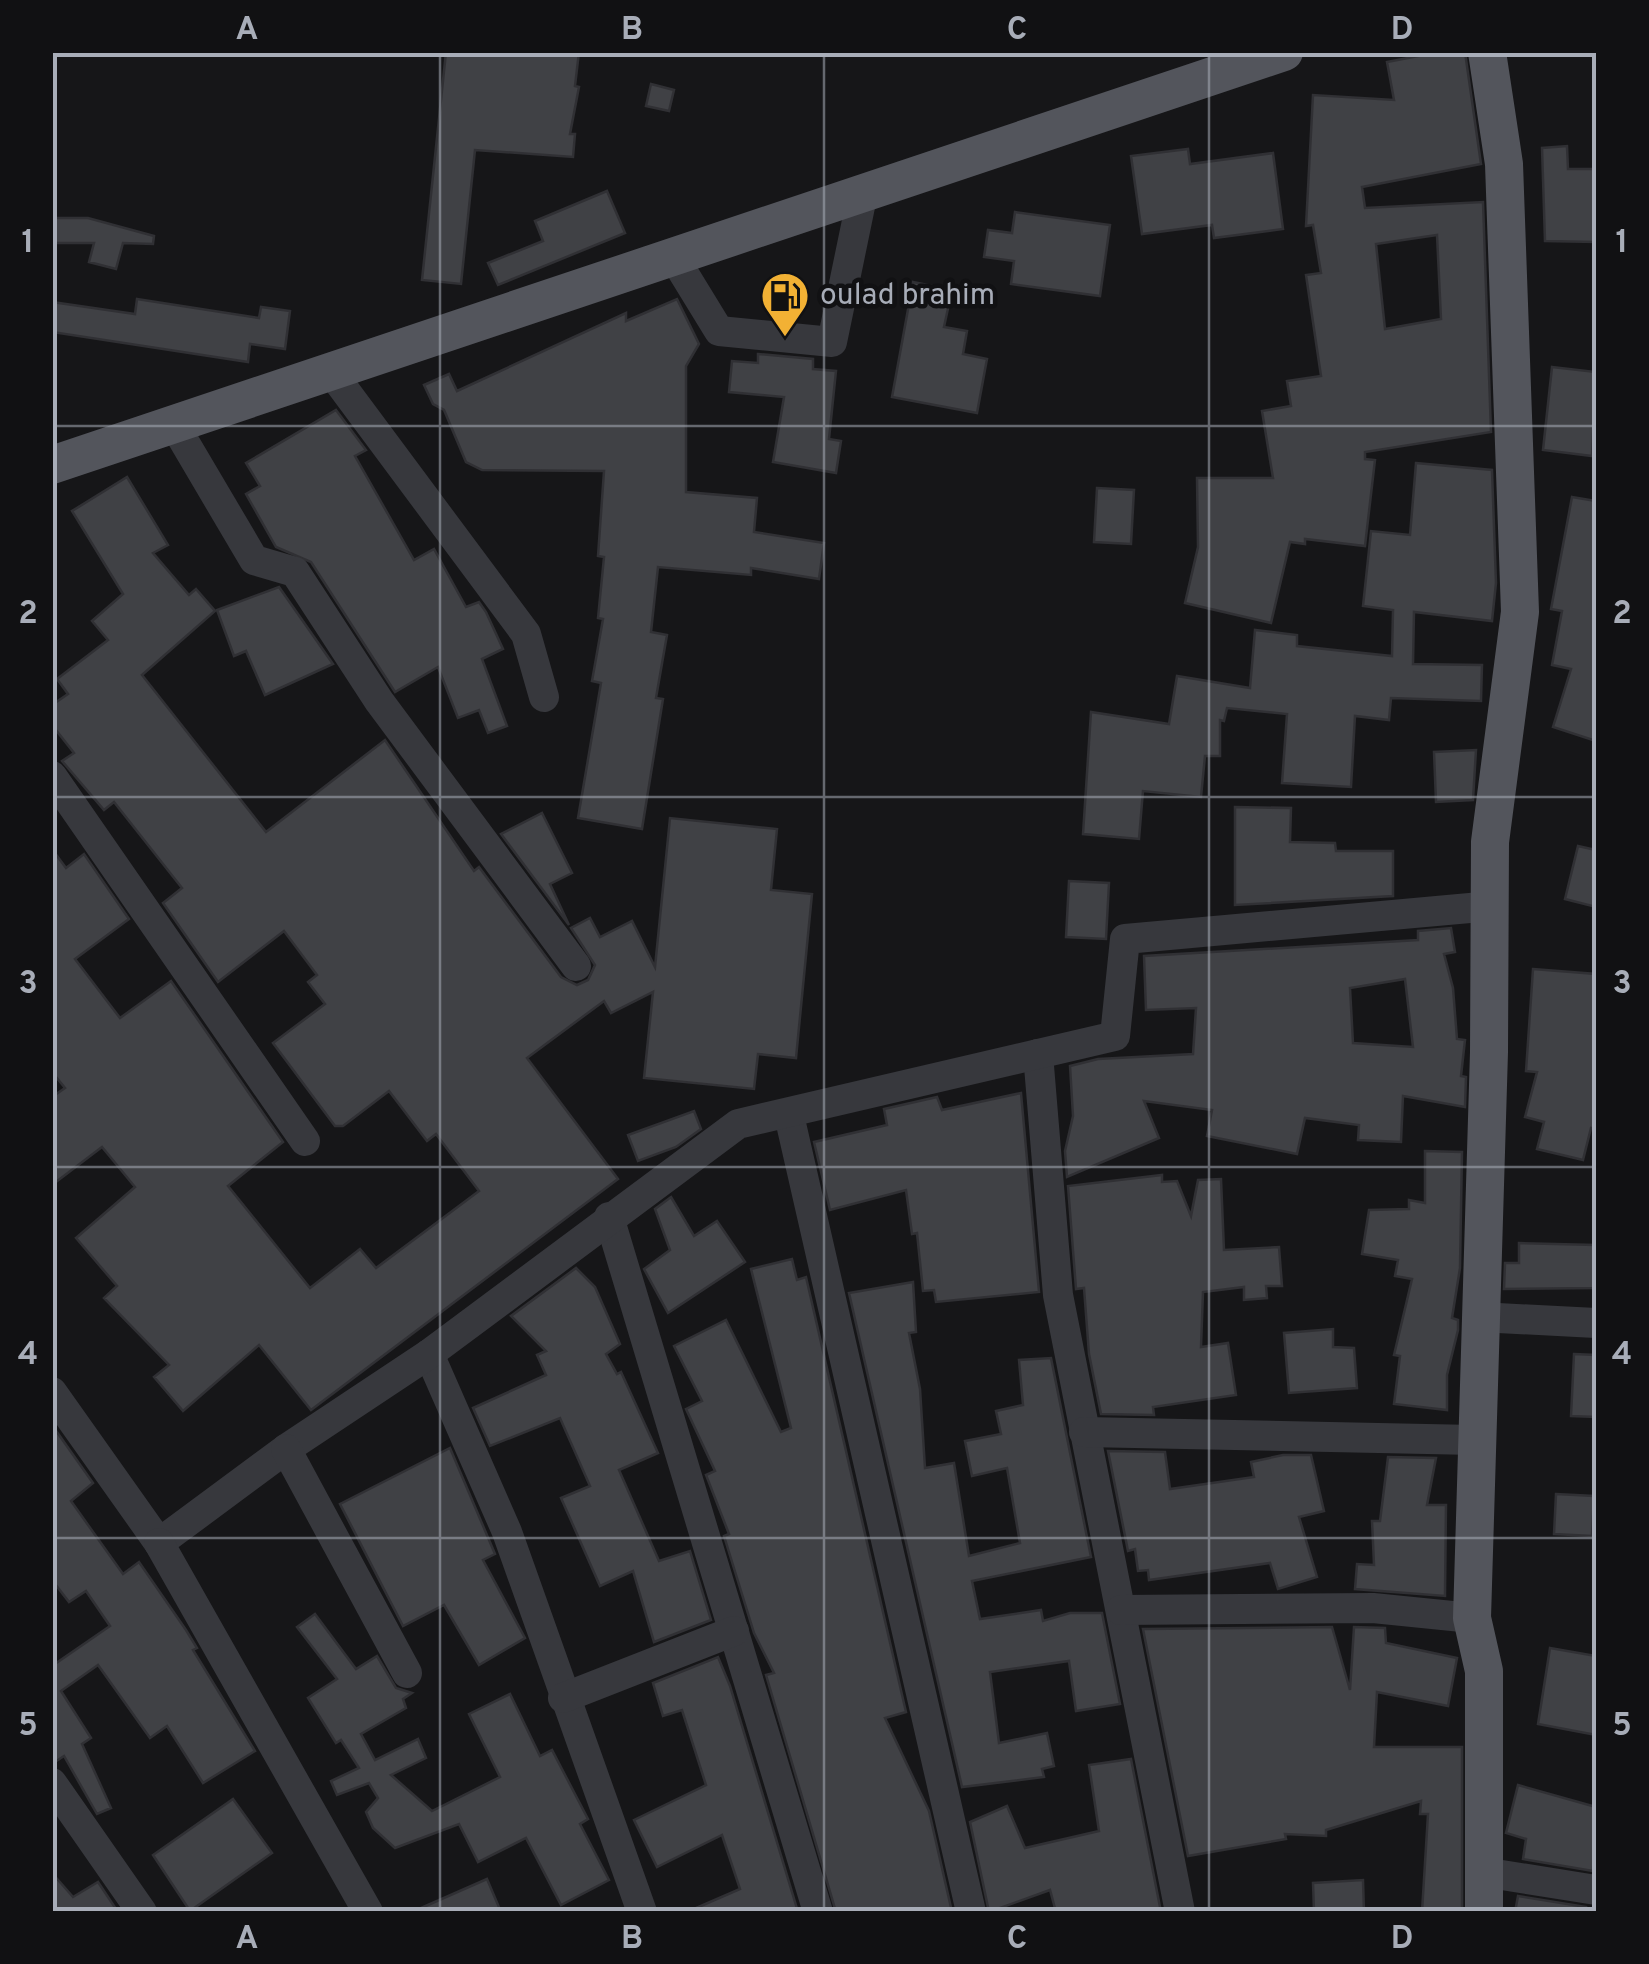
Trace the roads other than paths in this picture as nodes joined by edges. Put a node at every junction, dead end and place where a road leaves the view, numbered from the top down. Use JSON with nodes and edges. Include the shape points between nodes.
{"nodes":[{"id":1,"x":1284,"y":52,"type":"edge"},
{"id":2,"x":1487,"y":52,"type":"edge"},
{"id":3,"x":863,"y":192,"type":"junction"},
{"id":4,"x":673,"y":256,"type":"junction"},
{"id":5,"x":332,"y":372,"type":"junction"},
{"id":6,"x":175,"y":426,"type":"junction"},
{"id":7,"x":52,"y":465,"type":"edge"},
{"id":8,"x":544,"y":697,"type":"dead end"},
{"id":9,"x":52,"y":776,"type":"edge"},
{"id":10,"x":1492,"y":906,"type":"junction"},
{"id":11,"x":576,"y":966,"type":"dead end"},
{"id":12,"x":1038,"y":1054,"type":"junction"},
{"id":13,"x":789,"y":1114,"type":"junction"},
{"id":14,"x":305,"y":1141,"type":"dead end"},
{"id":15,"x":609,"y":1217,"type":"junction"},
{"id":16,"x":1480,"y":1318,"type":"junction"},
{"id":17,"x":1596,"y":1323,"type":"edge"},
{"id":18,"x":429,"y":1354,"type":"junction"},
{"id":19,"x":52,"y":1392,"type":"edge"},
{"id":20,"x":1084,"y":1432,"type":"junction"},
{"id":21,"x":1475,"y":1440,"type":"junction"},
{"id":22,"x":286,"y":1449,"type":"junction"},
{"id":23,"x":159,"y":1543,"type":"junction"},
{"id":24,"x":1121,"y":1610,"type":"junction"},
{"id":25,"x":1472,"y":1618,"type":"junction"},
{"id":26,"x":734,"y":1631,"type":"junction"},
{"id":27,"x":407,"y":1673,"type":"dead end"},
{"id":28,"x":563,"y":1698,"type":"junction"},
{"id":29,"x":52,"y":1783,"type":"edge"},
{"id":30,"x":1483,"y":1872,"type":"junction"},
{"id":31,"x":1596,"y":1890,"type":"edge"},
{"id":32,"x":142,"y":1912,"type":"edge"},
{"id":33,"x":368,"y":1912,"type":"edge"},
{"id":34,"x":642,"y":1912,"type":"edge"},
{"id":35,"x":818,"y":1912,"type":"edge"},
{"id":36,"x":971,"y":1912,"type":"edge"},
{"id":37,"x":1180,"y":1912,"type":"edge"},
{"id":38,"x":1484,"y":1912,"type":"edge"}],
"edges":[{"from":1,"to":3,"type":"main road"},
{"from":2,"to":10,"type":"main road","via":[[1504,164],[1520,612],[1490,842]]},
{"from":3,"to":4,"type":"main road"},
{"from":3,"to":4,"type":"street","via":[[832,342],[719,332]]},
{"from":4,"to":5,"type":"main road"},
{"from":5,"to":6,"type":"main road"},
{"from":5,"to":8,"type":"street","via":[[526,634]]},
{"from":6,"to":7,"type":"main road"},
{"from":6,"to":11,"type":"street","via":[[254,560],[295,572],[379,701]]},
{"from":9,"to":14,"type":"street"},
{"from":10,"to":12,"type":"street","via":[[1124,939],[1115,1036]]},
{"from":10,"to":16,"type":"main road"},
{"from":12,"to":13,"type":"street"},
{"from":12,"to":20,"type":"street","via":[[1058,1295]]},
{"from":13,"to":15,"type":"street","via":[[738,1124]]},
{"from":13,"to":36,"type":"street"},
{"from":15,"to":18,"type":"street"},
{"from":15,"to":26,"type":"street"},
{"from":16,"to":17,"type":"street"},
{"from":16,"to":21,"type":"main road"},
{"from":18,"to":22,"type":"street"},
{"from":18,"to":28,"type":"street","via":[[507,1532]]},
{"from":19,"to":23,"type":"street"},
{"from":20,"to":21,"type":"street"},
{"from":20,"to":24,"type":"street"},
{"from":21,"to":25,"type":"main road"},
{"from":22,"to":23,"type":"street"},
{"from":22,"to":27,"type":"street"},
{"from":23,"to":33,"type":"street"},
{"from":24,"to":25,"type":"street","via":[[1373,1608]]},
{"from":24,"to":37,"type":"street"},
{"from":25,"to":30,"type":"main road","via":[[1484,1672]]},
{"from":26,"to":28,"type":"street"},
{"from":26,"to":35,"type":"street"},
{"from":28,"to":34,"type":"street"},
{"from":29,"to":32,"type":"street"},
{"from":30,"to":31,"type":"street"},
{"from":30,"to":38,"type":"main road"}]}
